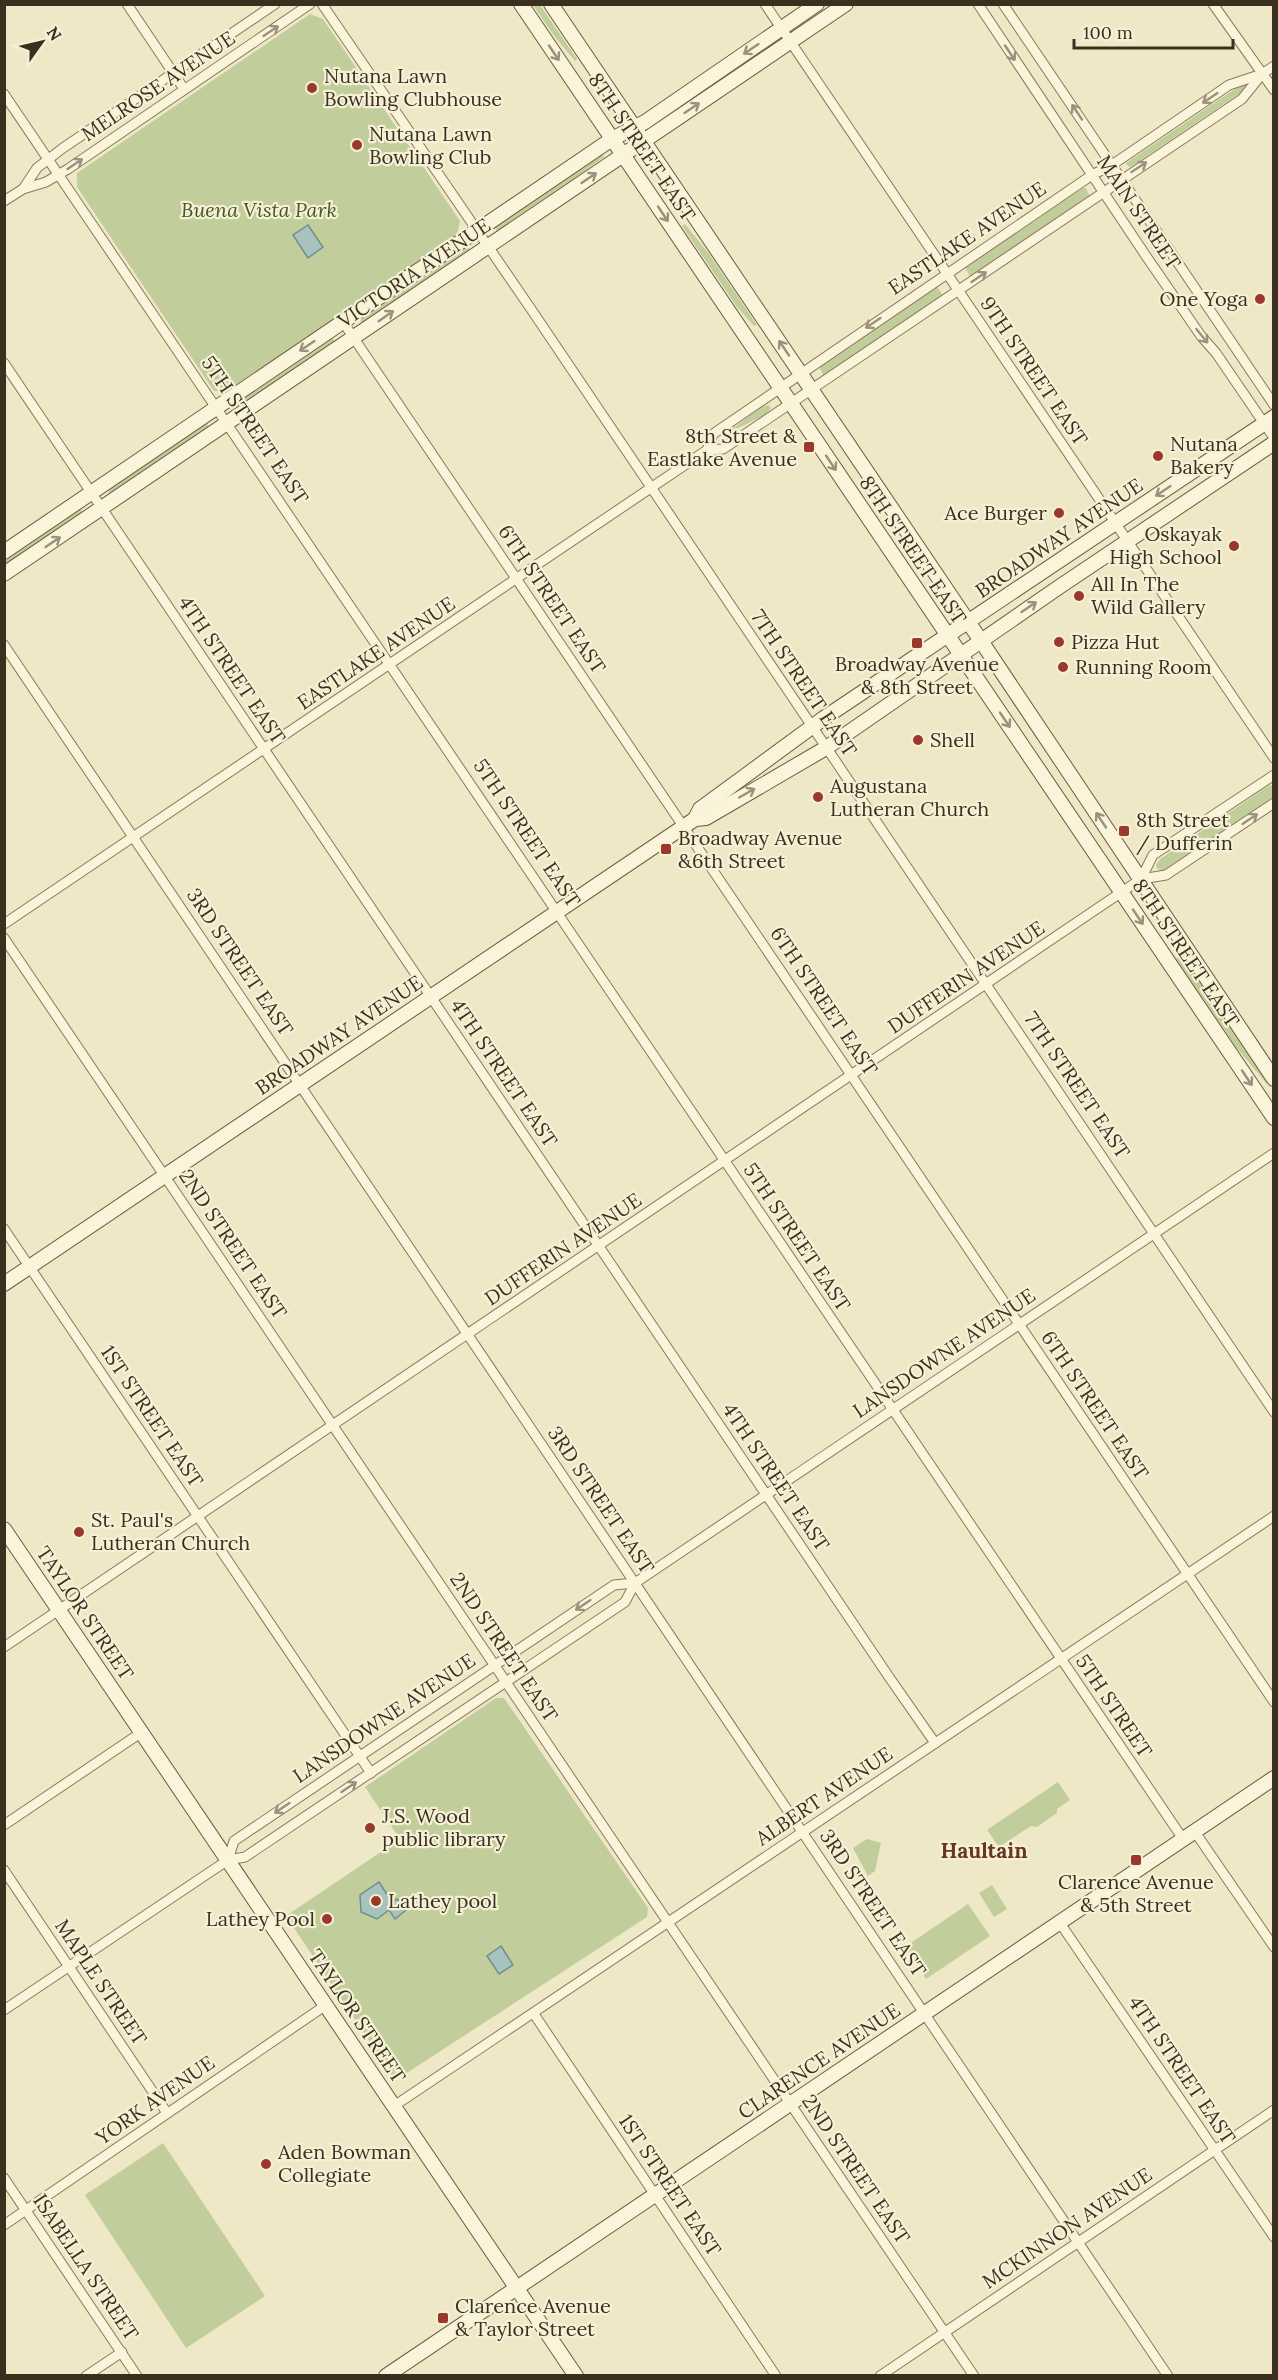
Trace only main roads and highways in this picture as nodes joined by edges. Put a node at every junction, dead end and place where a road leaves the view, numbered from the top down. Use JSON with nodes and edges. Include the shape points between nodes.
{"nodes":[{"id":1,"x":521,"y":4,"type":"edge"},
{"id":2,"x":551,"y":4,"type":"edge"},
{"id":3,"x":817,"y":4,"type":"edge"},
{"id":4,"x":846,"y":4,"type":"edge"},
{"id":5,"x":634,"y":127,"type":"junction"},
{"id":6,"x":612,"y":139,"type":"junction"},
{"id":7,"x":644,"y":141,"type":"junction"},
{"id":8,"x":623,"y":155,"type":"junction"},
{"id":9,"x":1269,"y":420,"type":"edge"},
{"id":10,"x":1274,"y":443,"type":"edge"},
{"id":11,"x":4,"y":552,"type":"edge"},
{"id":12,"x":4,"y":574,"type":"edge"},
{"id":13,"x":969,"y":623,"type":"junction"},
{"id":14,"x":948,"y":636,"type":"junction"},
{"id":15,"x":981,"y":640,"type":"junction"},
{"id":16,"x":960,"y":655,"type":"junction"},
{"id":17,"x":689,"y":823,"type":"junction"},
{"id":18,"x":1274,"y":1079,"type":"edge"},
{"id":19,"x":1274,"y":1118,"type":"edge"},
{"id":20,"x":4,"y":1284,"type":"edge"},
{"id":21,"x":4,"y":1529,"type":"edge"},
{"id":22,"x":1274,"y":1778,"type":"edge"},
{"id":23,"x":517,"y":2289,"type":"junction"},
{"id":24,"x":386,"y":2376,"type":"edge"},
{"id":25,"x":576,"y":2376,"type":"edge"}],
"edges":[{"from":1,"to":6,"type":"main road","name":"8TH STREET EAST","one_way":true},
{"from":2,"to":5,"type":"main road","name":"8TH STREET EAST"},
{"from":3,"to":5,"type":"main road","name":"VICTORIA AVENUE","one_way":true},
{"from":7,"to":4,"type":"main road","name":"VICTORIA AVENUE","one_way":true},
{"from":5,"to":6,"type":"main road","name":"VICTORIA AVENUE"},
{"from":5,"to":7,"type":"main road","name":"8TH STREET EAST"},
{"from":6,"to":8,"type":"main road","name":"8TH STREET EAST"},
{"from":6,"to":11,"type":"main road","name":"VICTORIA AVENUE","one_way":true},
{"from":7,"to":8,"type":"main road","name":"VICTORIA AVENUE"},
{"from":13,"to":7,"type":"main road","name":"8TH STREET EAST","one_way":true},
{"from":12,"to":8,"type":"main road","name":"VICTORIA AVENUE","one_way":true},
{"from":8,"to":14,"type":"main road","name":"8TH STREET EAST","one_way":true},
{"from":9,"to":13,"type":"main road","name":"BROADWAY AVENUE","one_way":true},
{"from":15,"to":10,"type":"main road","name":"BROADWAY AVENUE","one_way":true},
{"from":13,"to":14,"type":"main road","name":"BROADWAY AVENUE"},
{"from":13,"to":15,"type":"main road","name":"8TH STREET EAST"},
{"from":14,"to":16,"type":"main road","name":"8TH STREET EAST"},
{"from":14,"to":17,"type":"main road","name":"BROADWAY AVENUE","via":[[812,727],[700,809]]},
{"from":15,"to":16,"type":"main road","name":"BROADWAY AVENUE"},
{"from":18,"to":15,"type":"main road","name":"8TH STREET EAST","one_way":true},
{"from":17,"to":16,"type":"main road","name":"BROADWAY AVENUE","one_way":true,"via":[[706,818],[826,748]]},
{"from":16,"to":19,"type":"main road","name":"8TH STREET EAST","one_way":true},
{"from":17,"to":20,"type":"main road","name":"BROADWAY AVENUE"},
{"from":21,"to":23,"type":"main road","name":"TAYLOR STREET"},
{"from":22,"to":23,"type":"main road","name":"CLARENCE AVENUE"},
{"from":23,"to":24,"type":"main road","name":"CLARENCE AVENUE"},
{"from":23,"to":25,"type":"main road","name":"TAYLOR STREET"}]}
